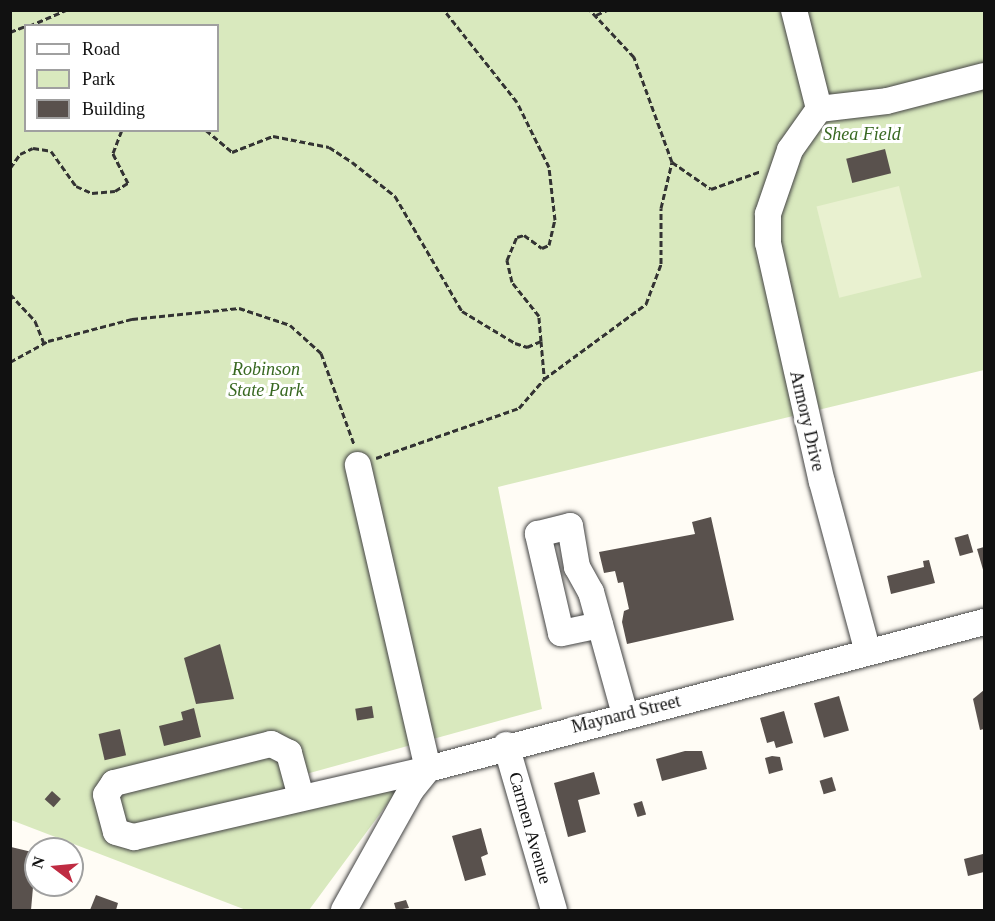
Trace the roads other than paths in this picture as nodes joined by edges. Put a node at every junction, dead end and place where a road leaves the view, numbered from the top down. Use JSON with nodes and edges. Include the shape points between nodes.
{"nodes":[{"id":1,"x":794,"y":10,"type":"edge"},
{"id":2,"x":984,"y":76,"type":"edge"},
{"id":3,"x":819,"y":109,"type":"junction"},
{"id":4,"x":358,"y":465,"type":"road end"},
{"id":5,"x":984,"y":622,"type":"edge"},
{"id":6,"x":600,"y":625,"type":"dead end"},
{"id":7,"x":868,"y":652,"type":"junction"},
{"id":8,"x":625,"y":715,"type":"junction"},
{"id":9,"x":506,"y":745,"type":"junction"},
{"id":10,"x":428,"y":769,"type":"junction"},
{"id":11,"x":301,"y":797,"type":"junction"},
{"id":12,"x":344,"y":910,"type":"edge"},
{"id":13,"x":554,"y":910,"type":"edge"}],
"edges":[{"from":1,"to":3,"type":"street","via":[[814,74]]},
{"from":2,"to":3,"type":"street","via":[[888,100]]},
{"from":3,"to":7,"type":"street","name":"Armory Drive","via":[[786,162],[768,214],[768,243],[822,482]]},
{"from":4,"to":10,"type":"street"},
{"from":5,"to":7,"type":"street","name":"Maynard Street"},
{"from":6,"to":8,"type":"street"},
{"from":7,"to":8,"type":"street","name":"Maynard Street"},
{"from":8,"to":9,"type":"street","name":"Maynard Street"},
{"from":9,"to":10,"type":"street","name":"Maynard Street"},
{"from":9,"to":13,"type":"street","name":"Carmen Avenue"},
{"from":10,"to":11,"type":"street","name":"Maynard Street"},
{"from":10,"to":12,"type":"street","via":[[411,790]]},
{"from":11,"to":11,"type":"street","name":"Maynard Street","via":[[134,837],[116,832],[106,795],[114,783],[271,744],[289,753]]}]}
